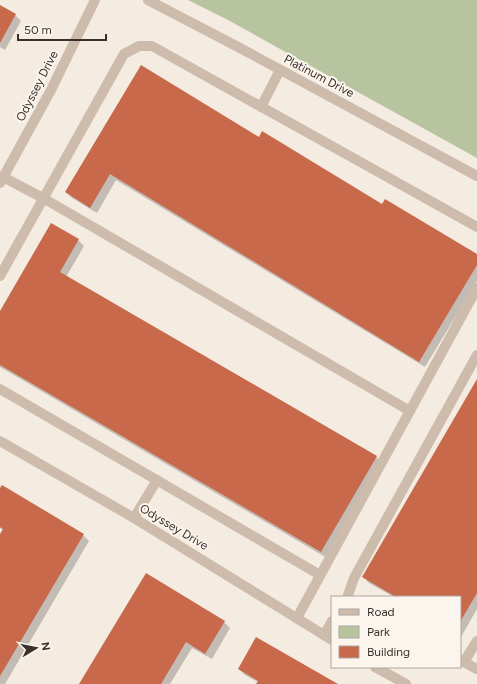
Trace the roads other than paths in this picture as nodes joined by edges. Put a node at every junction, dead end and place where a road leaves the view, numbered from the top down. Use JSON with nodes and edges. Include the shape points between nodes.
{"nodes":[{"id":1,"x":95,"y":0,"type":"edge"},
{"id":2,"x":148,"y":0,"type":"edge"},
{"id":3,"x":280,"y":70,"type":"junction"},
{"id":4,"x":261,"y":107,"type":"junction"},
{"id":5,"x":477,"y":176,"type":"edge"},
{"id":6,"x":2,"y":180,"type":"edge"},
{"id":7,"x":43,"y":198,"type":"junction"},
{"id":8,"x":477,"y":227,"type":"edge"},
{"id":9,"x":0,"y":276,"type":"edge"},
{"id":10,"x":477,"y":288,"type":"edge"},
{"id":11,"x":477,"y":355,"type":"edge"},
{"id":12,"x":0,"y":389,"type":"edge"},
{"id":13,"x":410,"y":411,"type":"junction"},
{"id":14,"x":0,"y":441,"type":"edge"},
{"id":15,"x":157,"y":480,"type":"junction"},
{"id":16,"x":134,"y":518,"type":"junction"},
{"id":17,"x":320,"y":575,"type":"junction"},
{"id":18,"x":348,"y":596,"type":"edge"},
{"id":19,"x":297,"y":618,"type":"junction"},
{"id":20,"x":331,"y":625,"type":"edge"},
{"id":21,"x":328,"y":637,"type":"edge"},
{"id":22,"x":477,"y":641,"type":"edge"},
{"id":23,"x":462,"y":661,"type":"edge"},
{"id":24,"x":377,"y":668,"type":"edge"},
{"id":25,"x":477,"y":670,"type":"edge"},
{"id":26,"x":406,"y":684,"type":"edge"}],
"edges":[{"from":1,"to":6,"type":"street","name":"Odyssey Drive","via":[[51,90]]},
{"from":2,"to":3,"type":"street","name":"Platinum Drive"},
{"from":3,"to":4,"type":"street"},
{"from":3,"to":5,"type":"street","name":"Platinum Drive"},
{"from":4,"to":7,"type":"street","via":[[152,46],[138,46],[124,54]]},
{"from":4,"to":8,"type":"street"},
{"from":6,"to":7,"type":"street"},
{"from":7,"to":9,"type":"street"},
{"from":7,"to":13,"type":"street"},
{"from":10,"to":13,"type":"street"},
{"from":11,"to":18,"type":"street","via":[[354,578]]},
{"from":12,"to":15,"type":"street"},
{"from":13,"to":17,"type":"street"},
{"from":14,"to":16,"type":"street","name":"Odyssey Drive"},
{"from":15,"to":16,"type":"street"},
{"from":15,"to":17,"type":"street"},
{"from":16,"to":19,"type":"street","name":"Odyssey Drive"},
{"from":17,"to":19,"type":"street"},
{"from":19,"to":21,"type":"street","name":"Odyssey Drive"},
{"from":20,"to":21,"type":"street"},
{"from":22,"to":23,"type":"street"},
{"from":23,"to":25,"type":"street"},
{"from":24,"to":26,"type":"street"}]}
